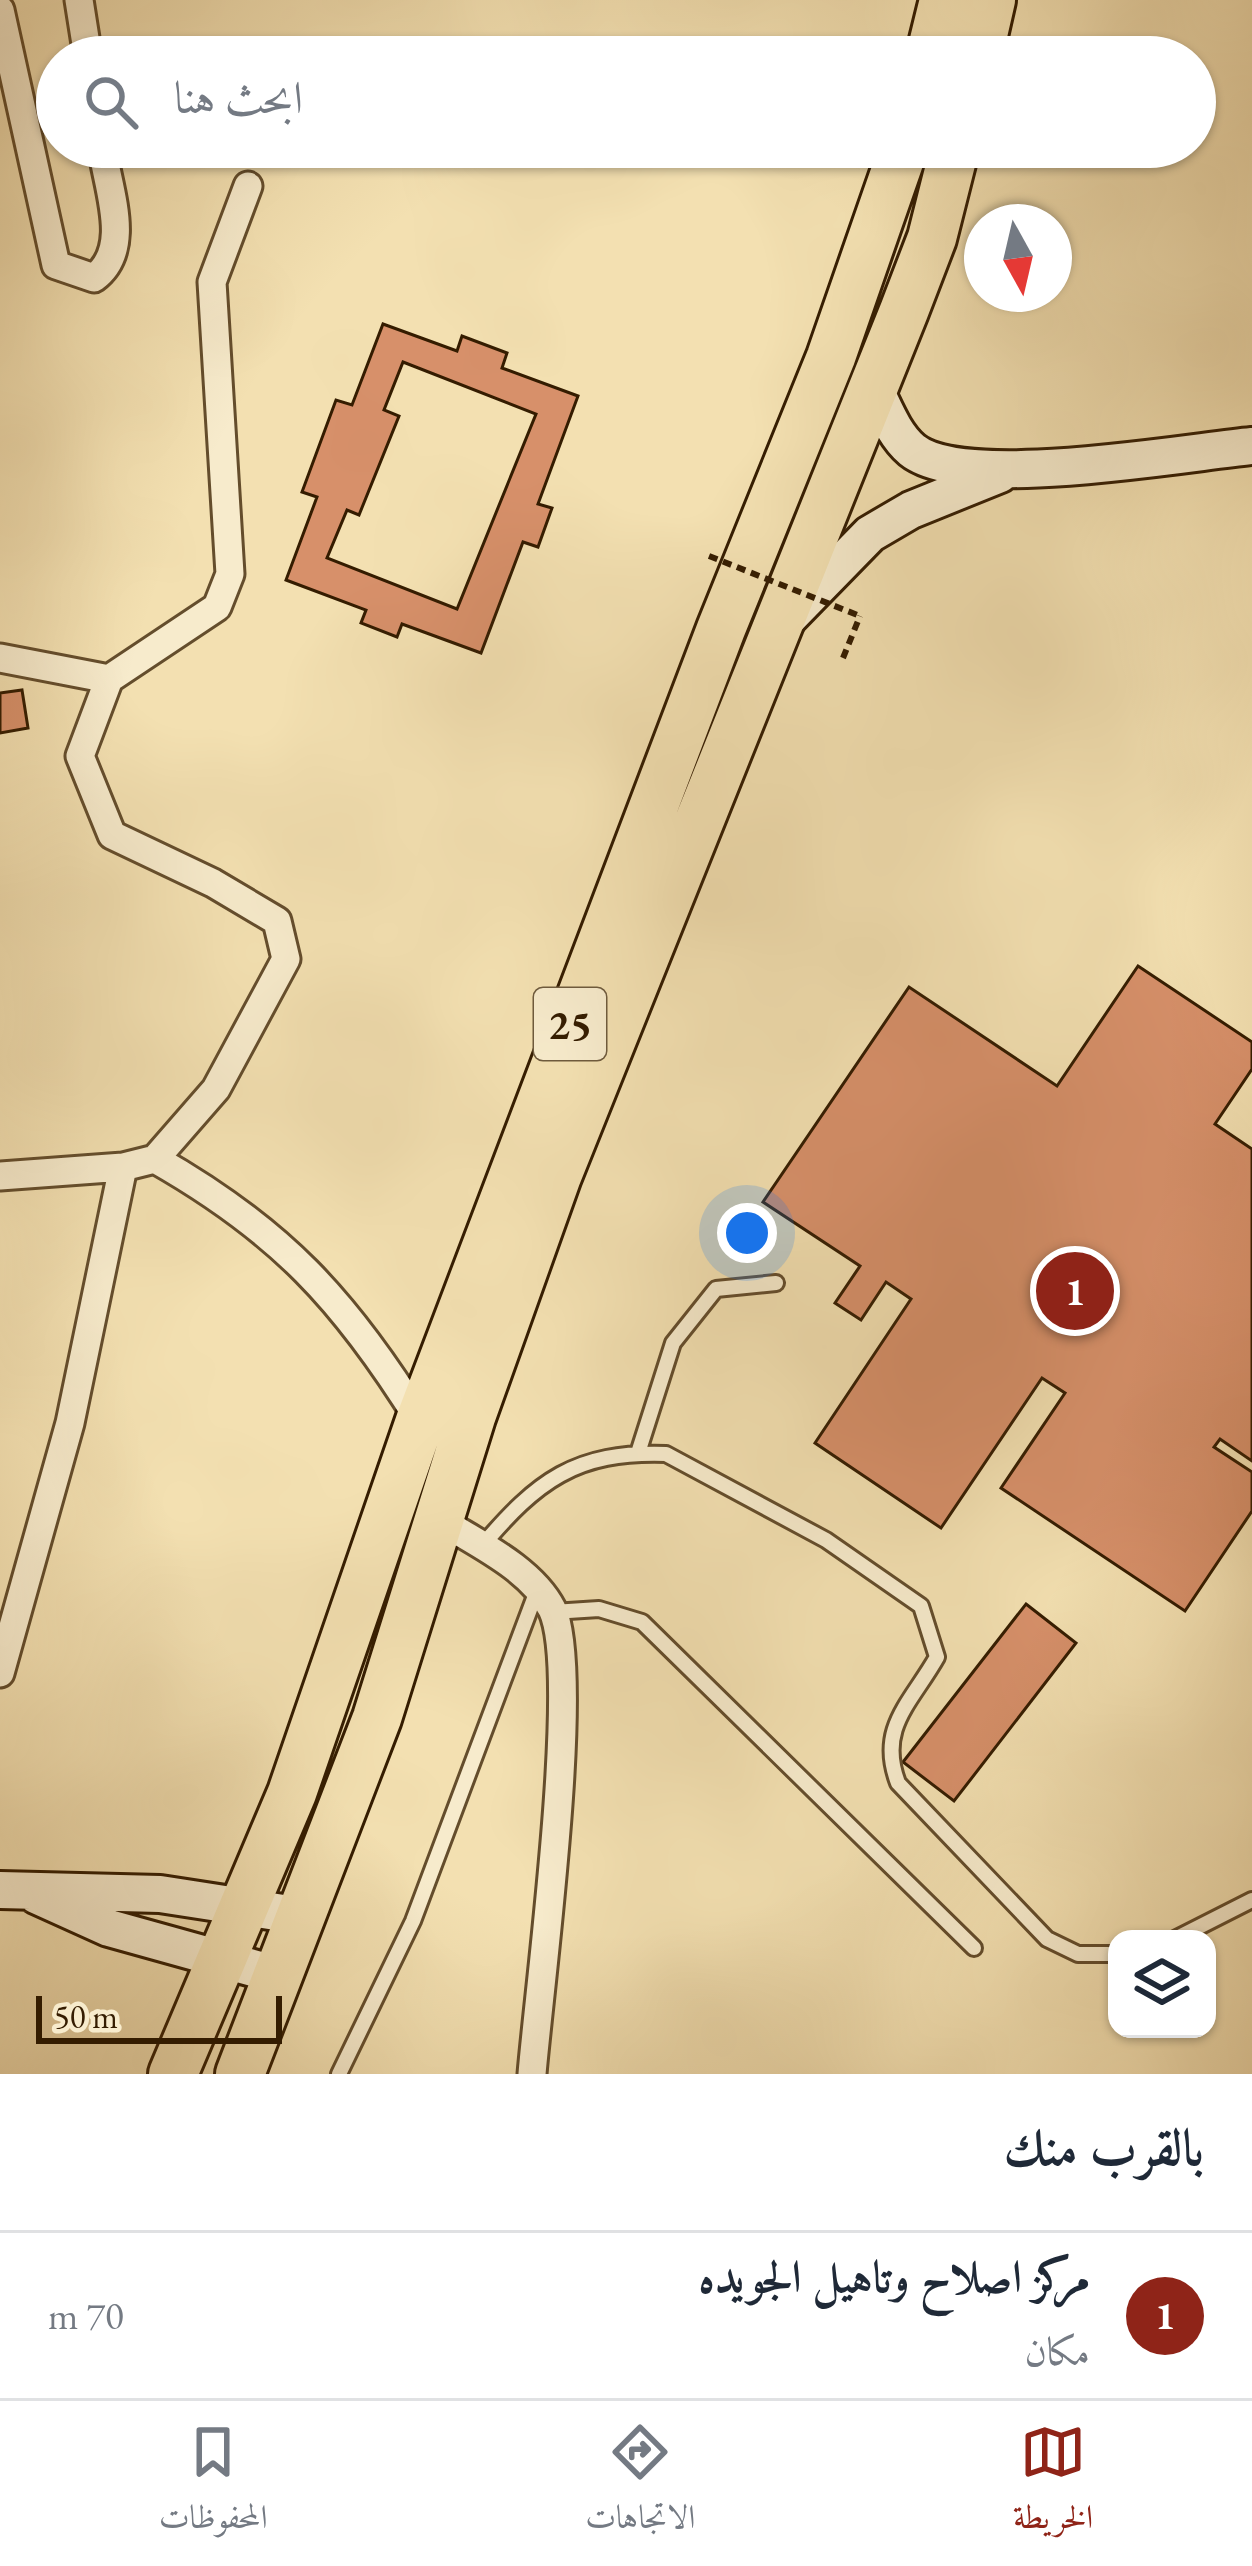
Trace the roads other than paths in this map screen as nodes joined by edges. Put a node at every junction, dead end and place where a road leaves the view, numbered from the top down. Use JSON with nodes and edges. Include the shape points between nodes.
{"nodes":[{"id":1,"x":79,"y":0,"type":"edge"},
{"id":2,"x":944,"y":0,"type":"edge"},
{"id":3,"x":992,"y":0,"type":"edge"},
{"id":4,"x":0,"y":10,"type":"edge"},
{"id":5,"x":85,"y":36,"type":"edge"},
{"id":6,"x":935,"y":36,"type":"edge"},
{"id":7,"x":983,"y":36,"type":"edge"},
{"id":8,"x":104,"y":168,"type":"edge"},
{"id":9,"x":897,"y":168,"type":"edge"},
{"id":10,"x":950,"y":168,"type":"edge"},
{"id":11,"x":248,"y":186,"type":"dead end"},
{"id":12,"x":873,"y":386,"type":"junction"},
{"id":13,"x":1252,"y":446,"type":"edge"},
{"id":14,"x":1010,"y":470,"type":"junction"},
{"id":15,"x":769,"y":639,"type":"junction"},
{"id":16,"x":0,"y":658,"type":"edge"},
{"id":17,"x":109,"y":679,"type":"junction"},
{"id":18,"x":155,"y":1160,"type":"junction"},
{"id":19,"x":122,"y":1167,"type":"junction"},
{"id":20,"x":0,"y":1176,"type":"edge"},
{"id":21,"x":776,"y":1283,"type":"dead end"},
{"id":22,"x":420,"y":1420,"type":"junction"},
{"id":23,"x":638,"y":1453,"type":"junction"},
{"id":24,"x":438,"y":1519,"type":"junction"},
{"id":25,"x":481,"y":1546,"type":"junction"},
{"id":26,"x":546,"y":1600,"type":"junction"},
{"id":27,"x":0,"y":1673,"type":"edge"},
{"id":28,"x":16,"y":1892,"type":"edge"},
{"id":29,"x":1252,"y":1900,"type":"edge"},
{"id":30,"x":245,"y":1907,"type":"junction"},
{"id":31,"x":302,"y":1916,"type":"junction"},
{"id":32,"x":1193,"y":1930,"type":"edge"},
{"id":33,"x":974,"y":1948,"type":"dead end"},
{"id":34,"x":1108,"y":1954,"type":"edge"},
{"id":35,"x":221,"y":1959,"type":"junction"},
{"id":36,"x":278,"y":1975,"type":"junction"},
{"id":37,"x":172,"y":2074,"type":"edge"},
{"id":38,"x":240,"y":2074,"type":"edge"},
{"id":39,"x":339,"y":2074,"type":"edge"},
{"id":40,"x":532,"y":2074,"type":"edge"}],
"edges":[{"from":1,"to":5,"type":"street"},
{"from":2,"to":6,"type":"highway"},
{"from":3,"to":7,"type":"highway"},
{"from":4,"to":8,"type":"street","via":[[56,266],[73,275],[94,278],[117,250]]},
{"from":9,"to":22,"type":"highway","number":"25"},
{"from":10,"to":12,"type":"highway","number":"25","via":[[932,238]]},
{"from":11,"to":17,"type":"street","via":[[212,282],[230,574],[217,607]]},
{"from":12,"to":14,"type":"street","via":[[912,450],[958,467]]},
{"from":12,"to":15,"type":"highway","number":"25"},
{"from":13,"to":14,"type":"street"},
{"from":14,"to":15,"type":"street","via":[[871,534]]},
{"from":15,"to":24,"type":"highway","number":"25","via":[[557,1176]]},
{"from":16,"to":17,"type":"street"},
{"from":17,"to":18,"type":"street","via":[[80,756],[112,835],[277,921],[286,959],[215,1089]]},
{"from":18,"to":19,"type":"street"},
{"from":18,"to":22,"type":"street","via":[[224,1198],[329,1289]]},
{"from":19,"to":20,"type":"street"},
{"from":19,"to":27,"type":"street","via":[[70,1423]]},
{"from":21,"to":23,"type":"lane","via":[[716,1289],[673,1343]]},
{"from":22,"to":30,"type":"highway","number":"25"},
{"from":23,"to":25,"type":"lane","via":[[575,1467],[527,1492]]},
{"from":23,"to":34,"type":"lane","via":[[666,1454],[826,1540],[922,1606],[937,1657],[890,1734],[898,1784],[1047,1939],[1078,1954]]},
{"from":24,"to":25,"type":"street"},
{"from":24,"to":31,"type":"highway","number":"25"},
{"from":25,"to":26,"type":"street"},
{"from":26,"to":33,"type":"lane","via":[[642,1622]]},
{"from":26,"to":39,"type":"lane","via":[[413,1921]]},
{"from":26,"to":40,"type":"street","via":[[561,1644],[562,1717]]},
{"from":28,"to":30,"type":"street","via":[[160,1894]]},
{"from":28,"to":35,"type":"street"},
{"from":29,"to":32,"type":"lane"},
{"from":30,"to":31,"type":"street"},
{"from":30,"to":35,"type":"highway","number":"25"},
{"from":31,"to":36,"type":"highway","number":"25"},
{"from":35,"to":36,"type":"street"},
{"from":35,"to":37,"type":"highway","number":"25"},
{"from":36,"to":38,"type":"highway","number":"25"}]}
